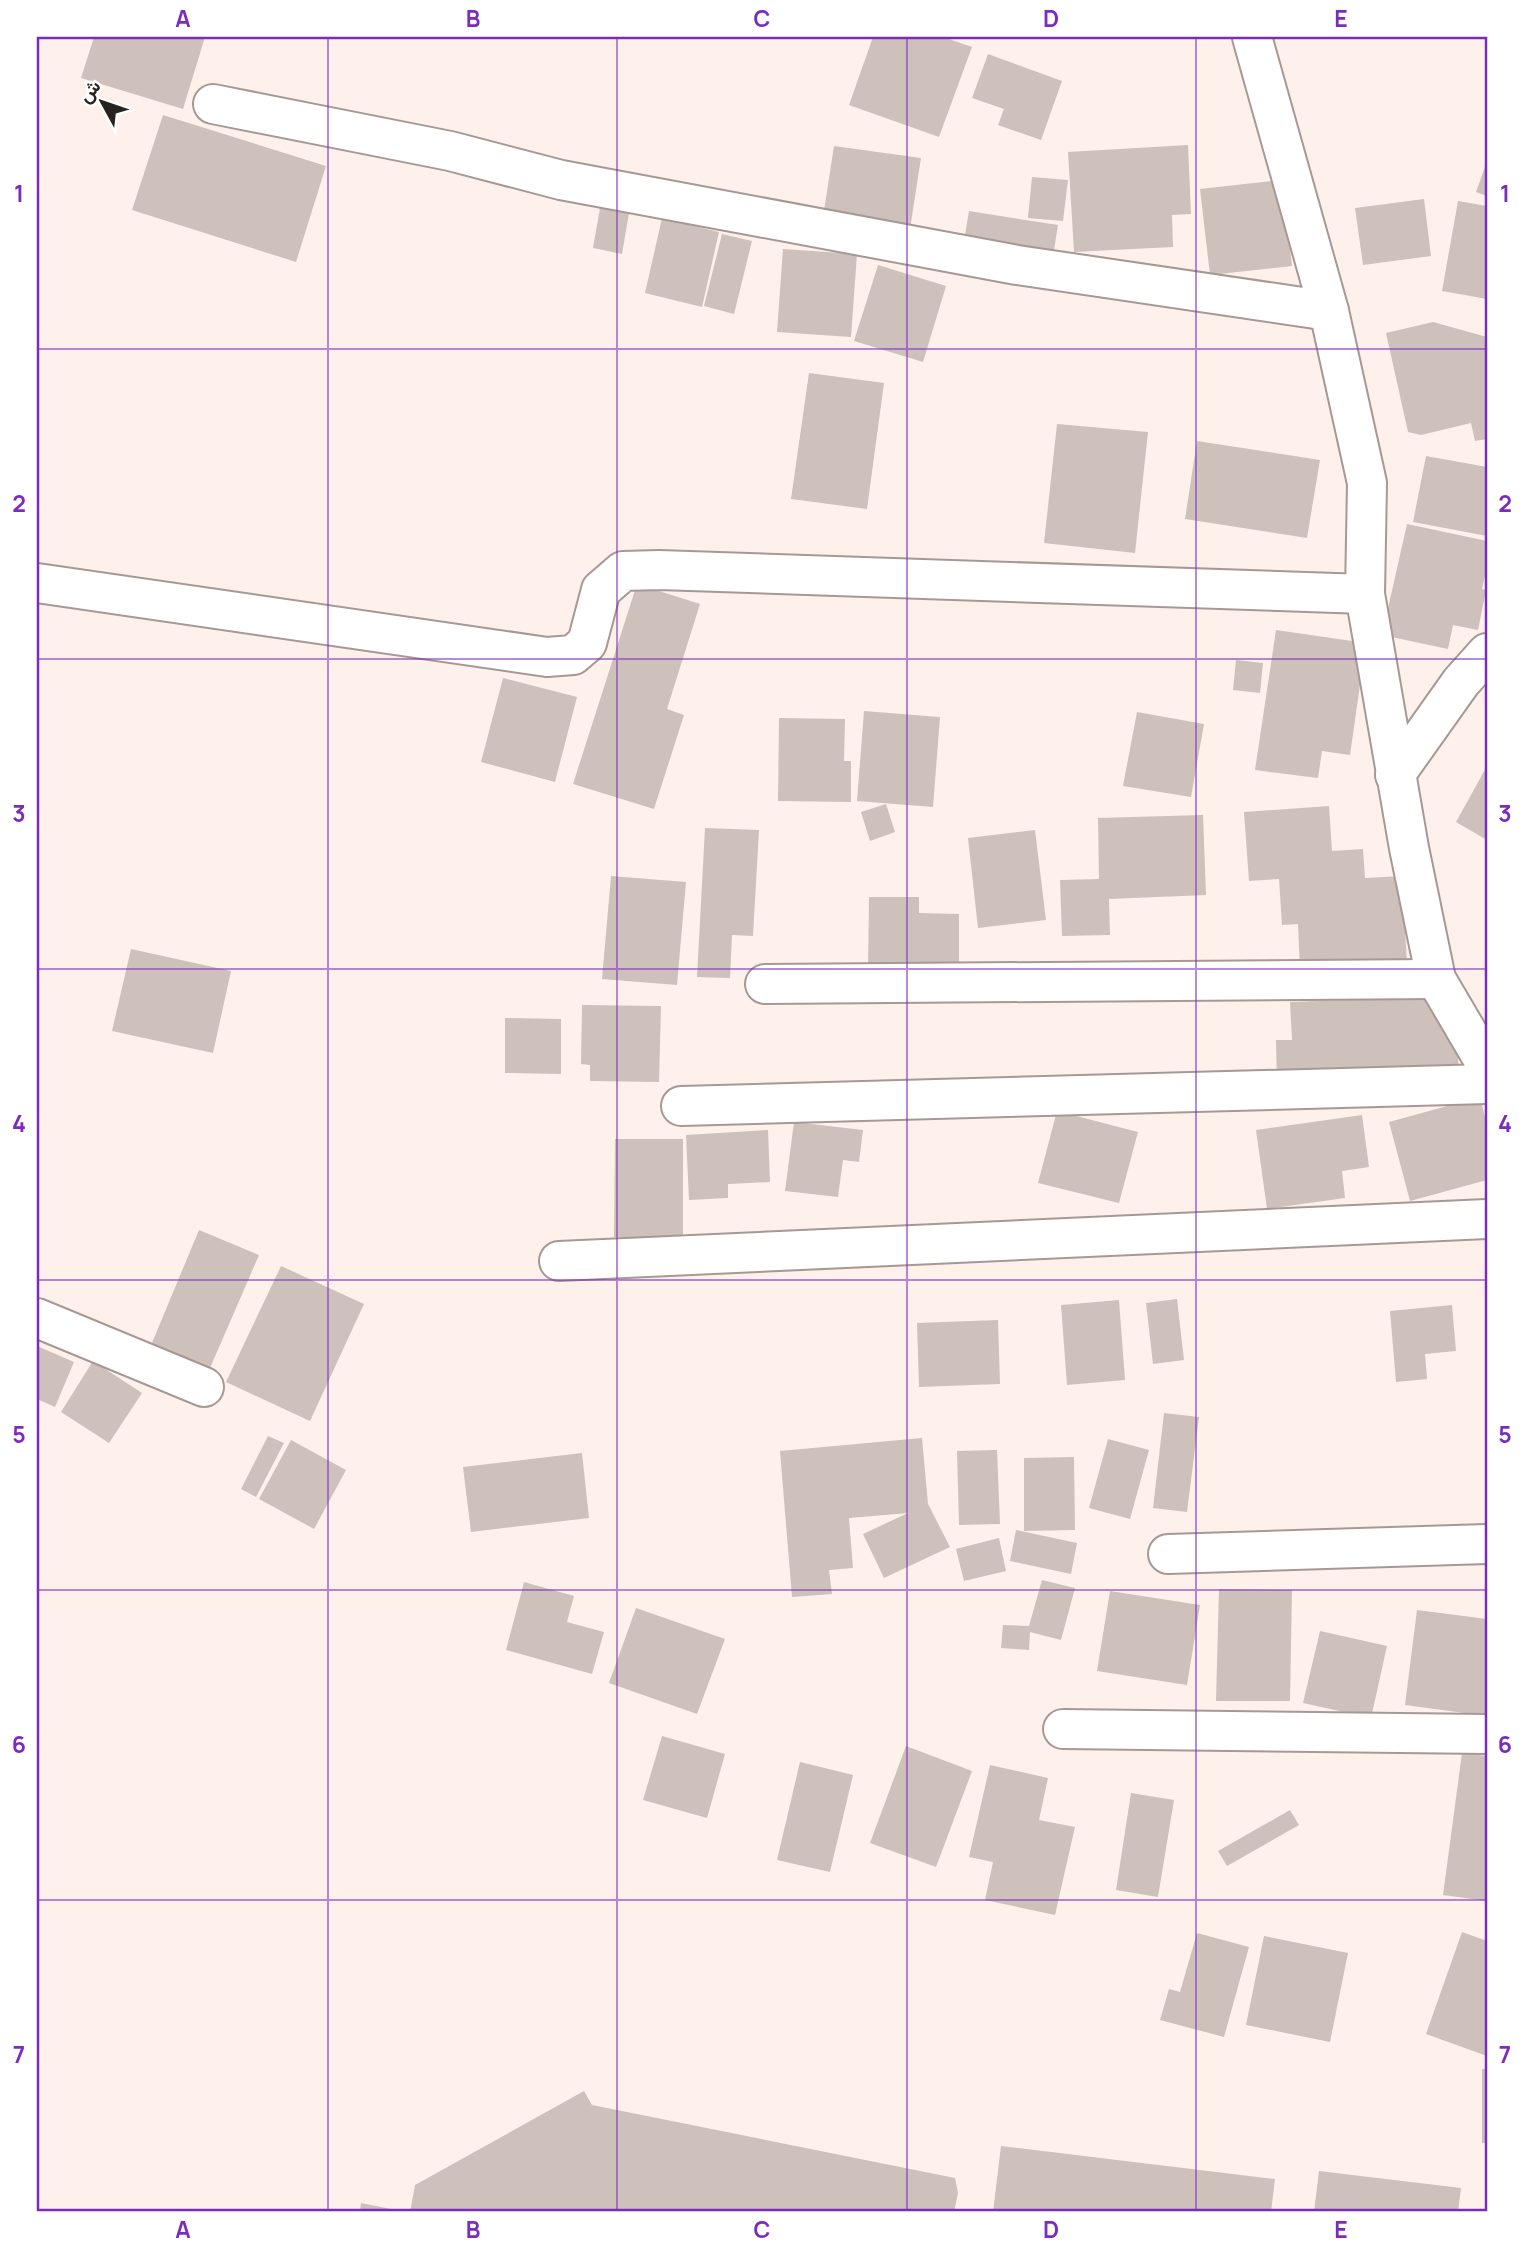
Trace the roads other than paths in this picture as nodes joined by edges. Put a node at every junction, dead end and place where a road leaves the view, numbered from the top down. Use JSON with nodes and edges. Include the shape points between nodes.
{"nodes":[{"id":1,"x":1252,"y":37,"type":"edge"},
{"id":2,"x":213,"y":104,"type":"dead end"},
{"id":3,"x":1329,"y":312,"type":"junction"},
{"id":4,"x":37,"y":583,"type":"edge"},
{"id":5,"x":1365,"y":594,"type":"junction"},
{"id":6,"x":1487,"y":653,"type":"edge"},
{"id":7,"x":1474,"y":689,"type":"edge"},
{"id":8,"x":1395,"y":775,"type":"junction"},
{"id":9,"x":1436,"y":979,"type":"junction"},
{"id":10,"x":765,"y":984,"type":"dead end"},
{"id":11,"x":1487,"y":1066,"type":"edge"},
{"id":12,"x":1487,"y":1084,"type":"edge"},
{"id":13,"x":681,"y":1106,"type":"dead end"},
{"id":14,"x":1487,"y":1219,"type":"edge"},
{"id":15,"x":559,"y":1261,"type":"dead end"},
{"id":16,"x":37,"y":1318,"type":"edge"},
{"id":17,"x":204,"y":1387,"type":"dead end"},
{"id":18,"x":1487,"y":1544,"type":"edge"},
{"id":19,"x":1168,"y":1554,"type":"dead end"},
{"id":20,"x":1063,"y":1729,"type":"dead end"},
{"id":21,"x":1487,"y":1734,"type":"edge"}],
"edges":[{"from":1,"to":3,"type":"street"},
{"from":2,"to":3,"type":"street","via":[[450,151],[561,180],[1003,263]]},
{"from":3,"to":5,"type":"street","via":[[1367,483]]},
{"from":4,"to":5,"type":"street","via":[[547,657],[573,655],[587,643],[601,590],[622,572],[659,569]]},
{"from":5,"to":8,"type":"street"},
{"from":6,"to":7,"type":"street"},
{"from":7,"to":8,"type":"street"},
{"from":8,"to":9,"type":"street"},
{"from":9,"to":10,"type":"street"},
{"from":9,"to":11,"type":"street"},
{"from":12,"to":13,"type":"street"},
{"from":14,"to":15,"type":"street"},
{"from":16,"to":17,"type":"street"},
{"from":18,"to":19,"type":"street"},
{"from":20,"to":21,"type":"street"}]}
